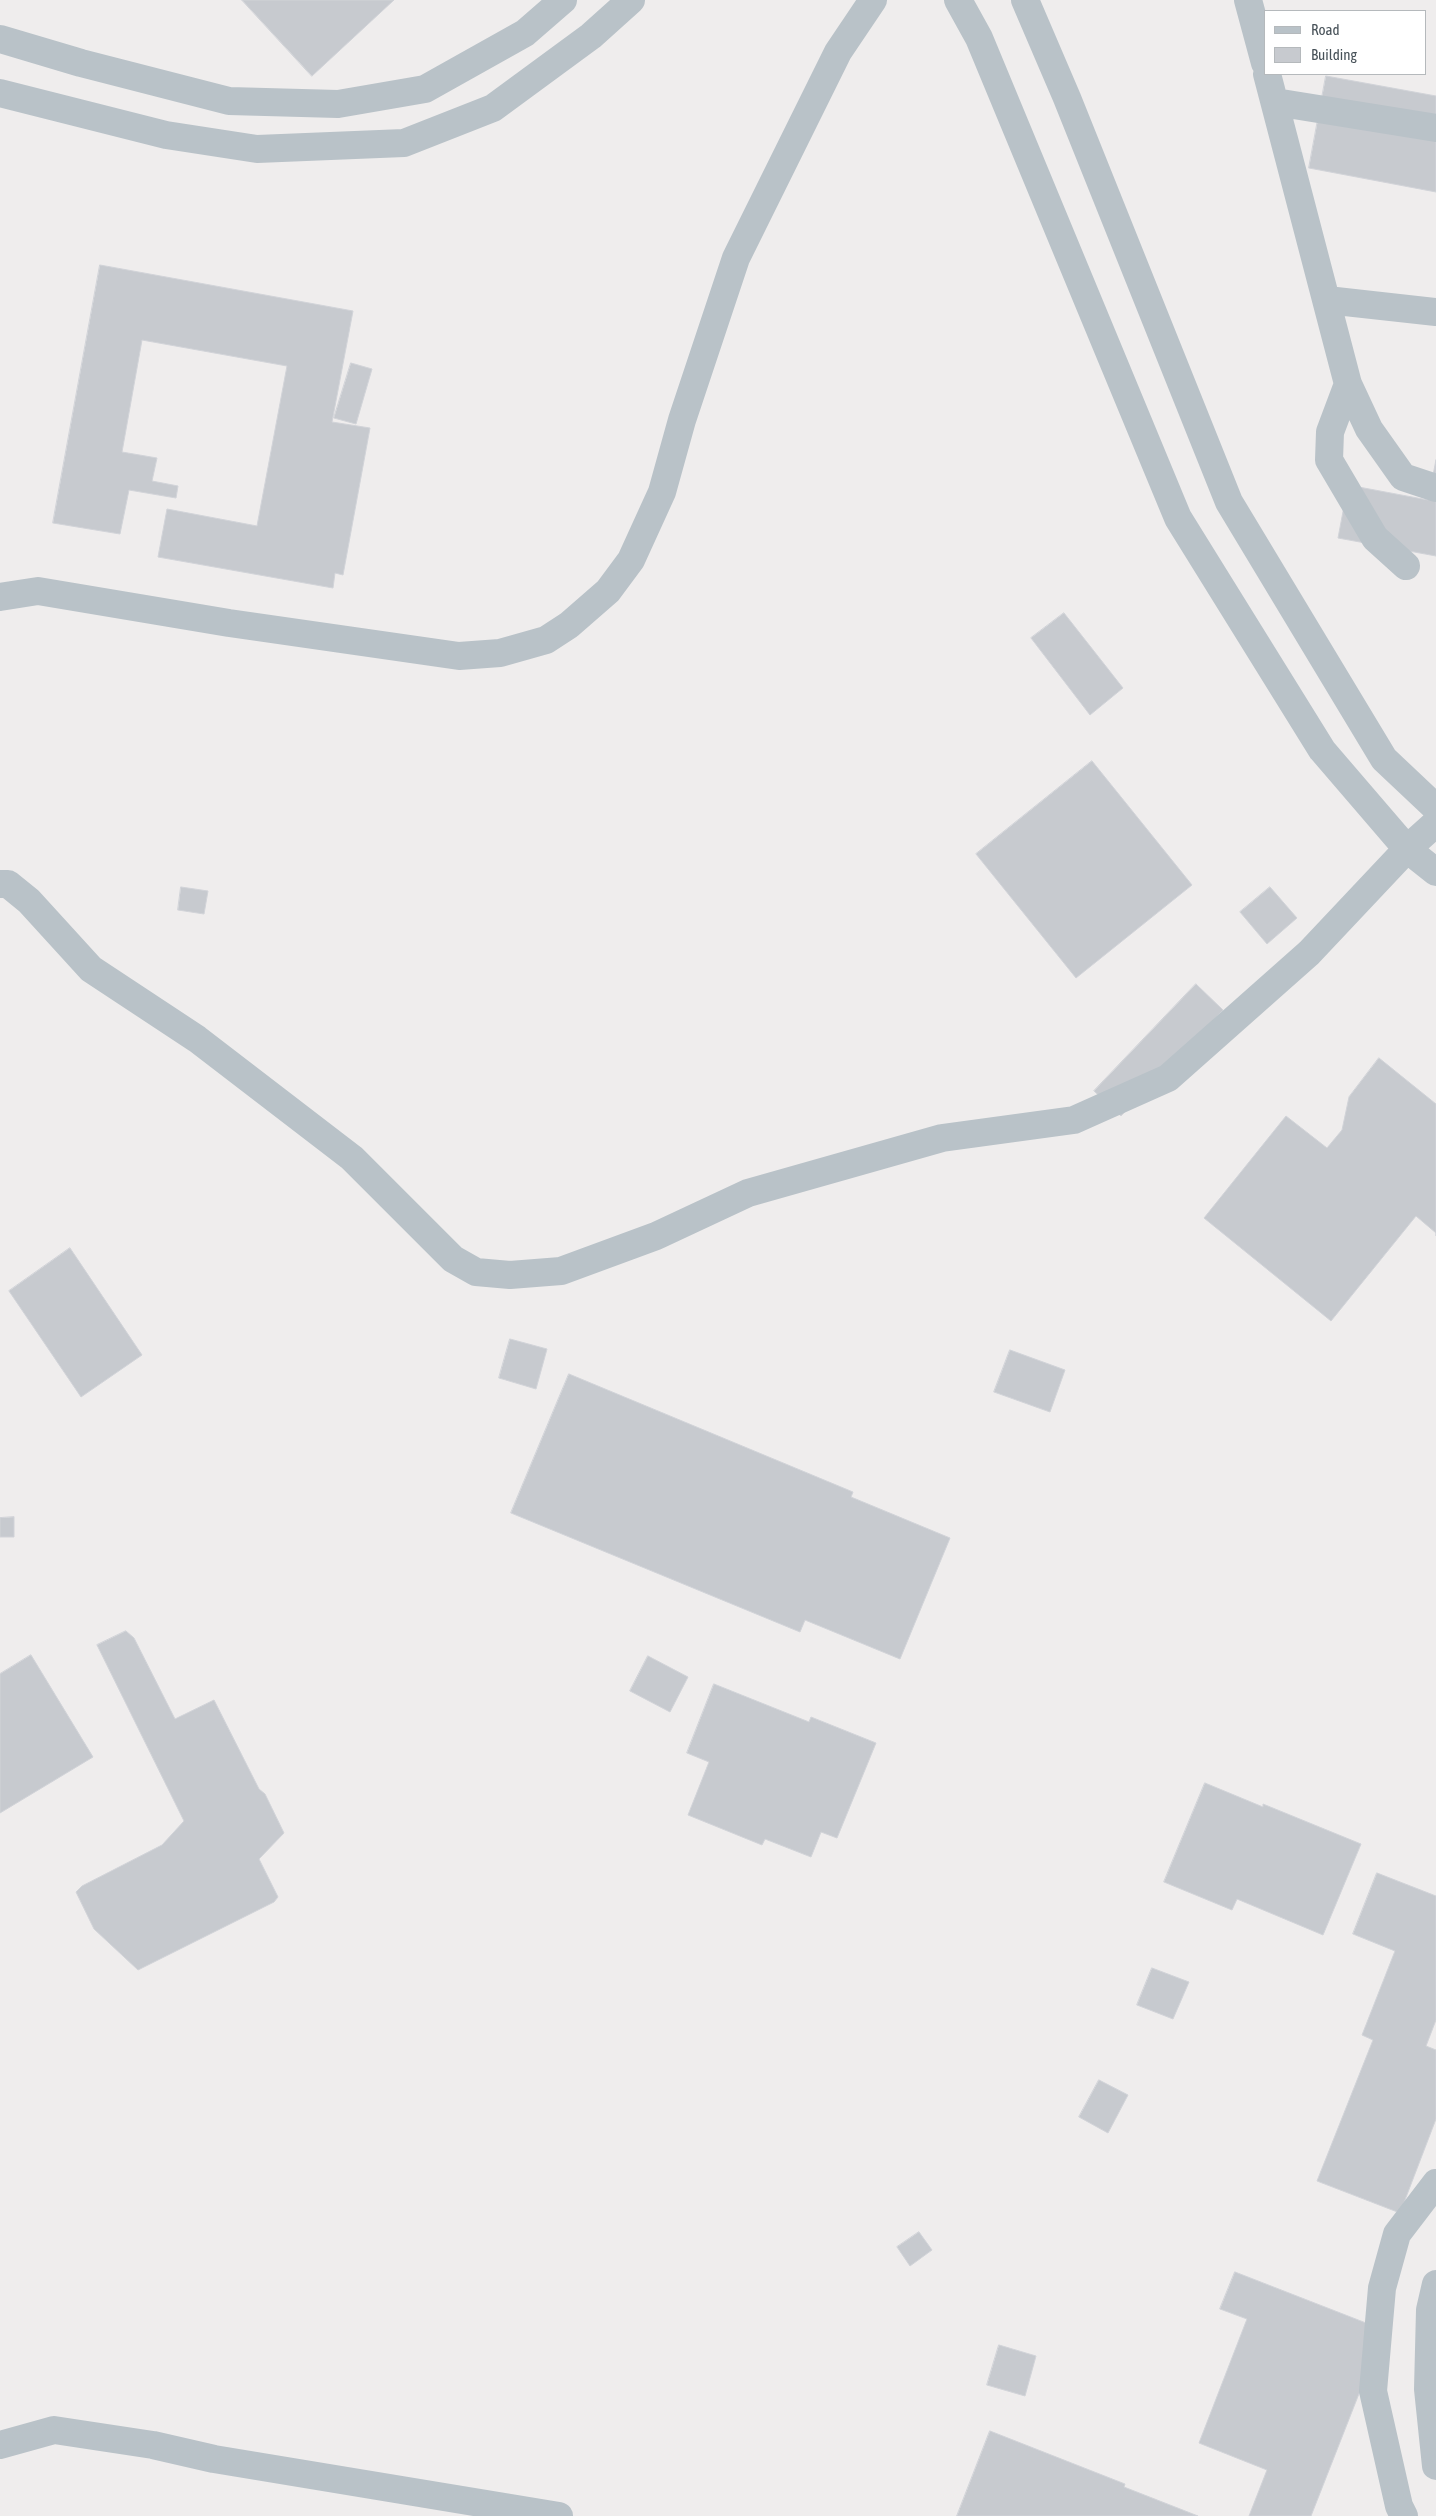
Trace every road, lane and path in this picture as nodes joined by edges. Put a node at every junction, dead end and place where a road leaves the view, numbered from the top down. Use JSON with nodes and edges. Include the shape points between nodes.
{"nodes":[{"id":1,"x":563,"y":0,"type":"edge"},
{"id":2,"x":631,"y":0,"type":"edge"},
{"id":3,"x":873,"y":0,"type":"edge"},
{"id":4,"x":958,"y":0,"type":"edge"},
{"id":5,"x":1025,"y":0,"type":"edge"},
{"id":6,"x":1248,"y":0,"type":"edge"},
{"id":7,"x":0,"y":39,"type":"edge"},
{"id":8,"x":1264,"y":59,"type":"edge"},
{"id":9,"x":1268,"y":75,"type":"edge"},
{"id":10,"x":0,"y":93,"type":"edge"},
{"id":11,"x":1275,"y":102,"type":"junction"},
{"id":12,"x":1436,"y":128,"type":"edge"},
{"id":13,"x":1327,"y":300,"type":"junction"},
{"id":14,"x":1436,"y":312,"type":"edge"},
{"id":15,"x":1348,"y":384,"type":"junction"},
{"id":16,"x":1436,"y":488,"type":"edge"},
{"id":17,"x":1406,"y":566,"type":"dead end"},
{"id":18,"x":0,"y":597,"type":"edge"},
{"id":19,"x":1436,"y":808,"type":"edge"},
{"id":20,"x":1436,"y":823,"type":"edge"},
{"id":21,"x":1407,"y":849,"type":"junction"},
{"id":22,"x":1436,"y":872,"type":"edge"},
{"id":23,"x":0,"y":884,"type":"edge"},
{"id":24,"x":1436,"y":2183,"type":"edge"},
{"id":25,"x":1436,"y":2284,"type":"edge"},
{"id":26,"x":0,"y":2445,"type":"edge"},
{"id":27,"x":1436,"y":2466,"type":"edge"},
{"id":28,"x":559,"y":2516,"type":"edge"},
{"id":29,"x":1404,"y":2516,"type":"edge"}],
"edges":[{"from":1,"to":7,"type":"street","via":[[525,33],[425,89],[338,104],[229,101]]},
{"from":2,"to":10,"type":"street","via":[[592,36],[493,108],[404,143],[257,149],[166,135]]},
{"from":3,"to":18,"type":"street","via":[[838,52],[736,258],[682,420],[662,492],[631,560],[608,591],[569,625],[546,640],[500,653],[459,656],[38,591]]},
{"from":4,"to":21,"type":"street","via":[[979,38],[1178,518],[1322,750]]},
{"from":5,"to":19,"type":"street","via":[[1229,502],[1384,758]]},
{"from":6,"to":8,"type":"street"},
{"from":9,"to":11,"type":"street"},
{"from":11,"to":12,"type":"street"},
{"from":11,"to":13,"type":"street"},
{"from":13,"to":14,"type":"street"},
{"from":13,"to":15,"type":"street"},
{"from":15,"to":16,"type":"street","via":[[1369,429],[1403,477]]},
{"from":15,"to":17,"type":"street","via":[[1330,432],[1330,460],[1375,538]]},
{"from":20,"to":21,"type":"street"},
{"from":21,"to":22,"type":"street"},
{"from":21,"to":23,"type":"street","via":[[1309,953],[1168,1078],[1074,1120],[932,1141],[748,1192],[656,1236],[561,1271],[510,1275],[476,1272],[453,1259],[352,1158],[197,1039],[91,969],[29,901],[8,884]]},
{"from":24,"to":29,"type":"street","via":[[1397,2234],[1382,2288],[1373,2391]]},
{"from":25,"to":27,"type":"street","via":[[1430,2310],[1428,2389]]},
{"from":26,"to":28,"type":"street","via":[[54,2430]]}]}
